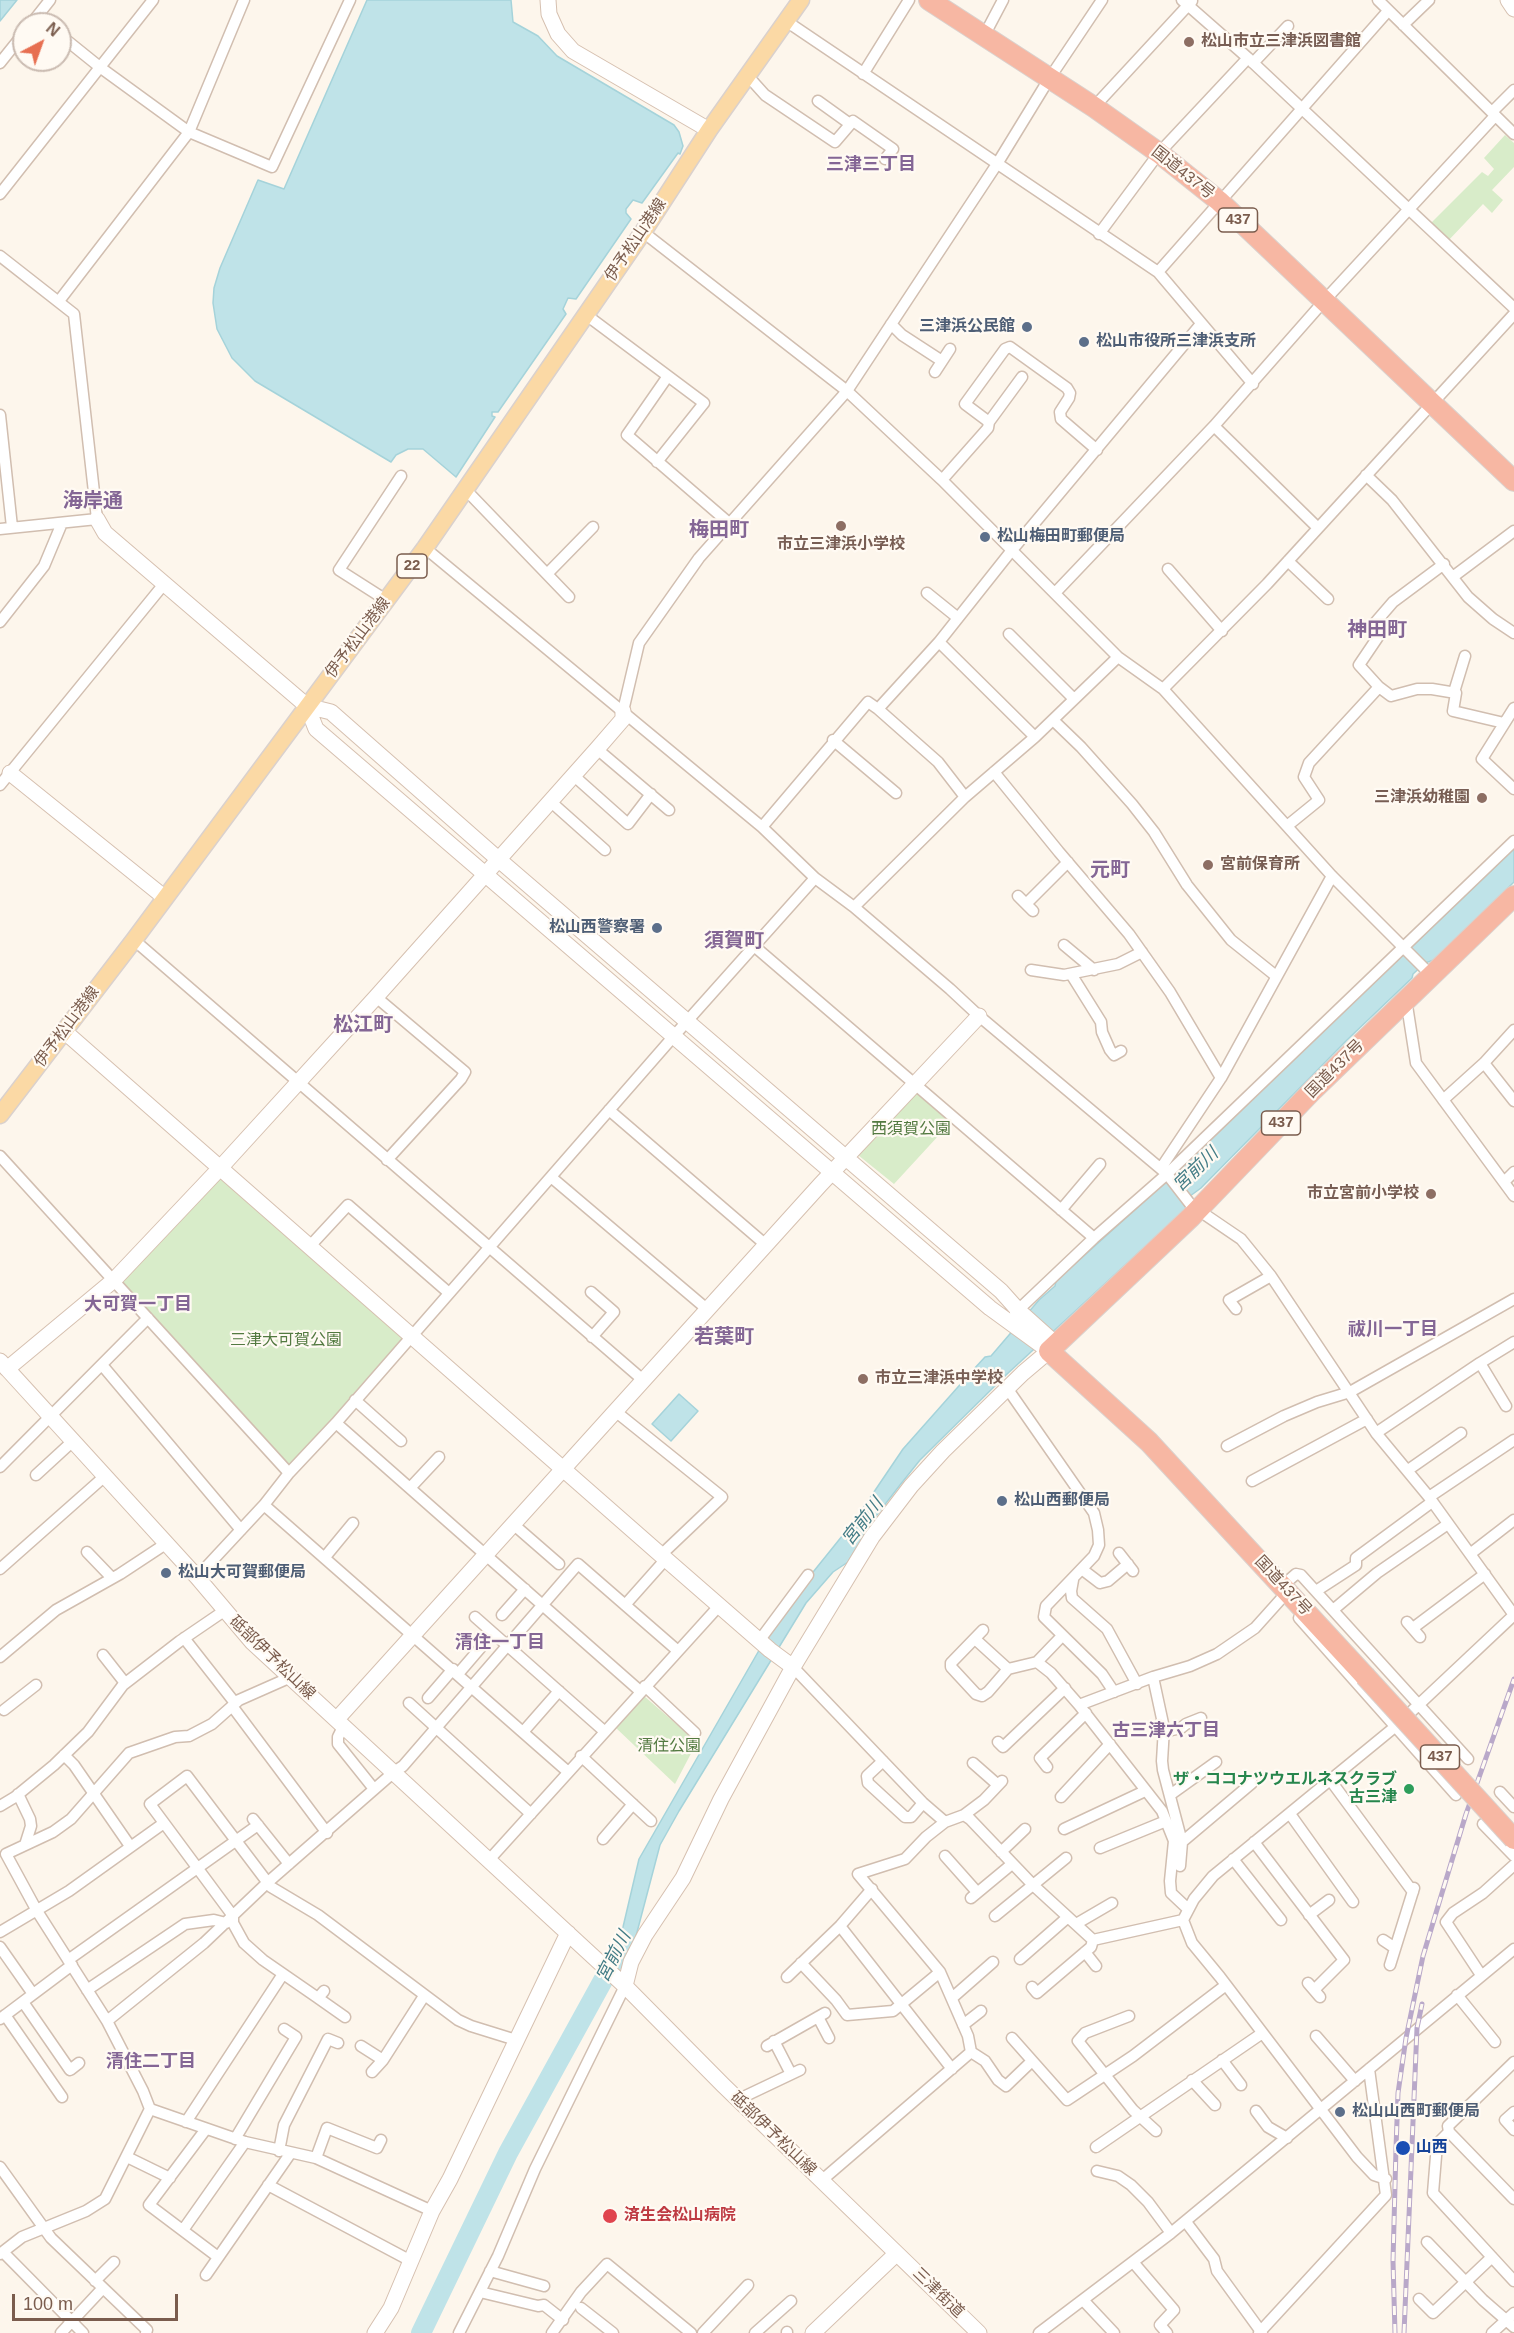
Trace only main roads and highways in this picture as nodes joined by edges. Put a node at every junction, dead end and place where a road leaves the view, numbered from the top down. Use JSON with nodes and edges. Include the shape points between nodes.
{"nodes":[{"id":1,"x":801,"y":0,"type":"edge"},
{"id":2,"x":929,"y":0,"type":"edge"},
{"id":3,"x":1514,"y":481,"type":"edge"},
{"id":4,"x":1514,"y":896,"type":"edge"},
{"id":5,"x":0,"y":1115,"type":"edge"},
{"id":6,"x":1369,"y":1673,"type":"junction"},
{"id":7,"x":1514,"y":1825,"type":"edge"},
{"id":8,"x":1514,"y":1839,"type":"edge"}],
"edges":[{"from":1,"to":5,"type":"main road","name":"伊予松山港線","number":"22","via":[[425,548]]},
{"from":2,"to":3,"type":"highway","name":"国道437号","number":"437","via":[[1094,107],[1219,201]]},
{"from":4,"to":6,"type":"highway","name":"国道437号","number":"437","via":[[1428,973],[1406,999],[1050,1346],[1149,1442]]},
{"from":6,"to":7,"type":"highway","name":"国道437号","number":"437"},
{"from":6,"to":8,"type":"highway","name":"国道437号","number":"437","bridge":true}]}
